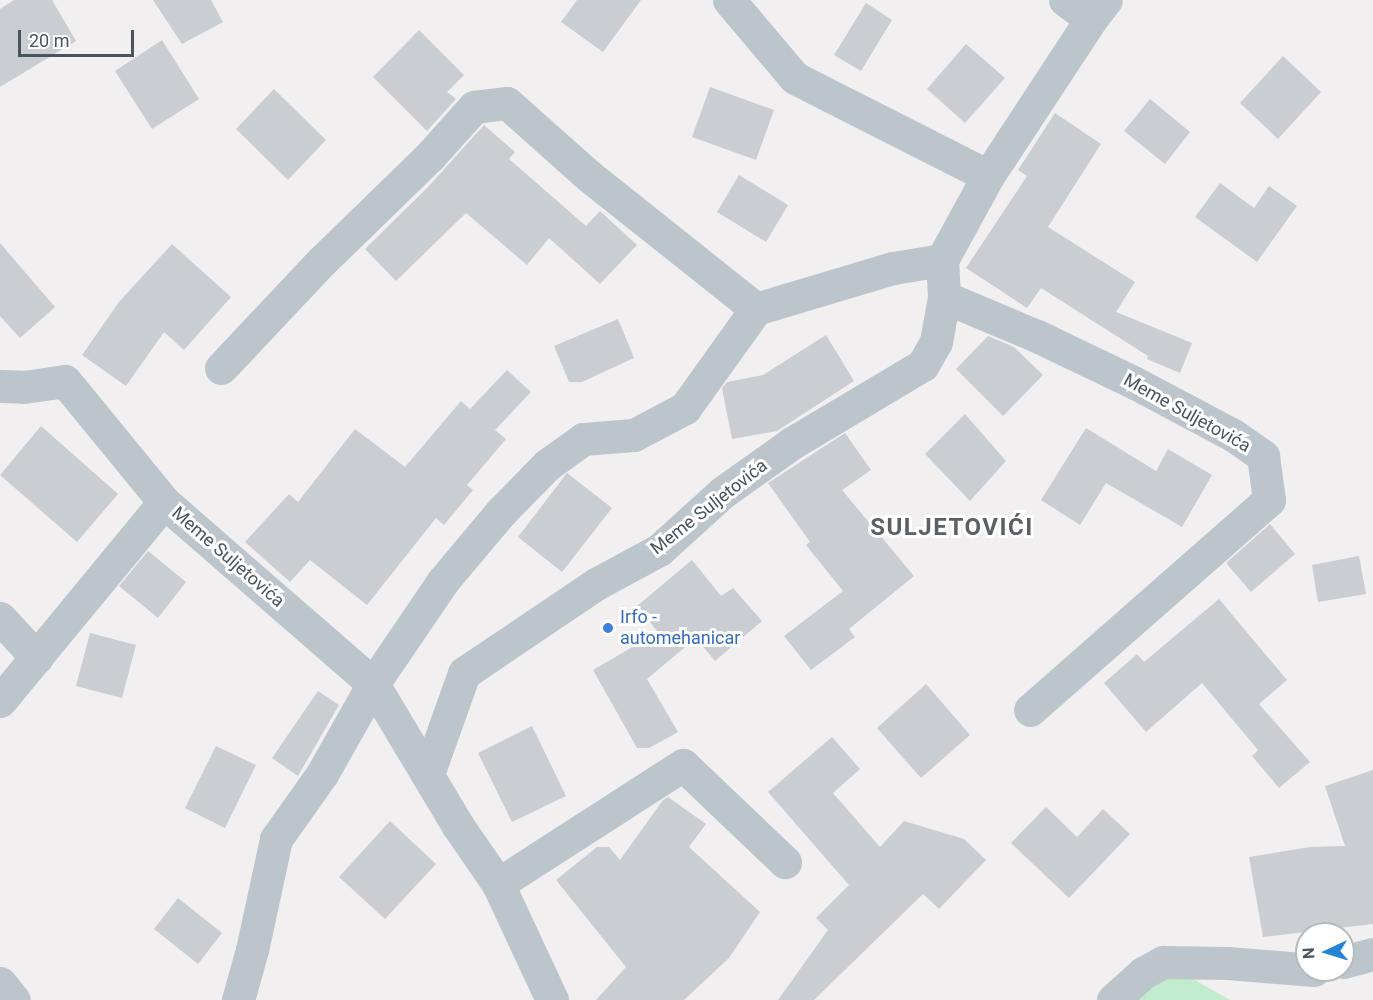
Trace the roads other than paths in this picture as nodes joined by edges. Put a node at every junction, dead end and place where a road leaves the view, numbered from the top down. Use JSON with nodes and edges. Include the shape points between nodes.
{"nodes":[{"id":1,"x":729,"y":0,"type":"edge"},
{"id":2,"x":1065,"y":0,"type":"edge"},
{"id":3,"x":1098,"y":10,"type":"edge"},
{"id":4,"x":988,"y":176,"type":"junction"},
{"id":5,"x":942,"y":260,"type":"junction"},
{"id":6,"x":944,"y":297,"type":"junction"},
{"id":7,"x":756,"y":309,"type":"junction"},
{"id":8,"x":221,"y":368,"type":"dead end"},
{"id":9,"x":0,"y":386,"type":"edge"},
{"id":10,"x":164,"y":502,"type":"junction"},
{"id":11,"x":0,"y":618,"type":"edge"},
{"id":12,"x":37,"y":657,"type":"junction"},
{"id":13,"x":373,"y":684,"type":"junction"},
{"id":14,"x":0,"y":701,"type":"edge"},
{"id":15,"x":1030,"y":710,"type":"dead end"},
{"id":16,"x":428,"y":774,"type":"junction"},
{"id":17,"x":785,"y":862,"type":"dead end"},
{"id":18,"x":498,"y":884,"type":"junction"},
{"id":19,"x":1373,"y":954,"type":"edge"},
{"id":20,"x":1355,"y":959,"type":"edge"},
{"id":21,"x":1295,"y":968,"type":"edge"},
{"id":22,"x":0,"y":983,"type":"edge"},
{"id":23,"x":14,"y":1000,"type":"edge"},
{"id":24,"x":238,"y":1000,"type":"edge"},
{"id":25,"x":552,"y":1000,"type":"edge"},
{"id":26,"x":1113,"y":1000,"type":"edge"}],
"edges":[{"from":1,"to":4,"type":"street","via":[[795,78]]},
{"from":2,"to":3,"type":"street"},
{"from":3,"to":4,"type":"street"},
{"from":4,"to":5,"type":"street"},
{"from":5,"to":6,"type":"street","name":"Meme Suljetovića"},
{"from":5,"to":7,"type":"street","via":[[893,268]]},
{"from":6,"to":15,"type":"street","name":"Meme Suljetovića","via":[[1135,383],[1233,435],[1263,456],[1269,500]]},
{"from":6,"to":16,"type":"street","name":"Meme Suljetovića","via":[[936,342],[923,365],[792,443],[723,492],[659,550],[596,584],[464,673]]},
{"from":7,"to":8,"type":"street","via":[[589,176],[507,103],[474,107]]},
{"from":7,"to":13,"type":"street","via":[[685,408],[634,435],[583,439],[547,465],[442,581]]},
{"from":9,"to":10,"type":"street","name":"Meme Suljetovića","via":[[65,381]]},
{"from":10,"to":12,"type":"street","name":"Meme Suljetovića"},
{"from":10,"to":13,"type":"street","name":"Meme Suljetovića"},
{"from":11,"to":12,"type":"street"},
{"from":12,"to":14,"type":"street","name":"Meme Suljetovića"},
{"from":13,"to":16,"type":"street","name":"Meme Suljetovića"},
{"from":13,"to":24,"type":"street","via":[[322,774],[276,839]]},
{"from":16,"to":18,"type":"street","name":"Meme Suljetovića"},
{"from":17,"to":18,"type":"street","via":[[683,765]]},
{"from":18,"to":25,"type":"street","name":"Meme Suljetovića"},
{"from":19,"to":20,"type":"street"},
{"from":21,"to":26,"type":"street","via":[[1163,962],[1143,973]]},
{"from":22,"to":23,"type":"street"}]}
